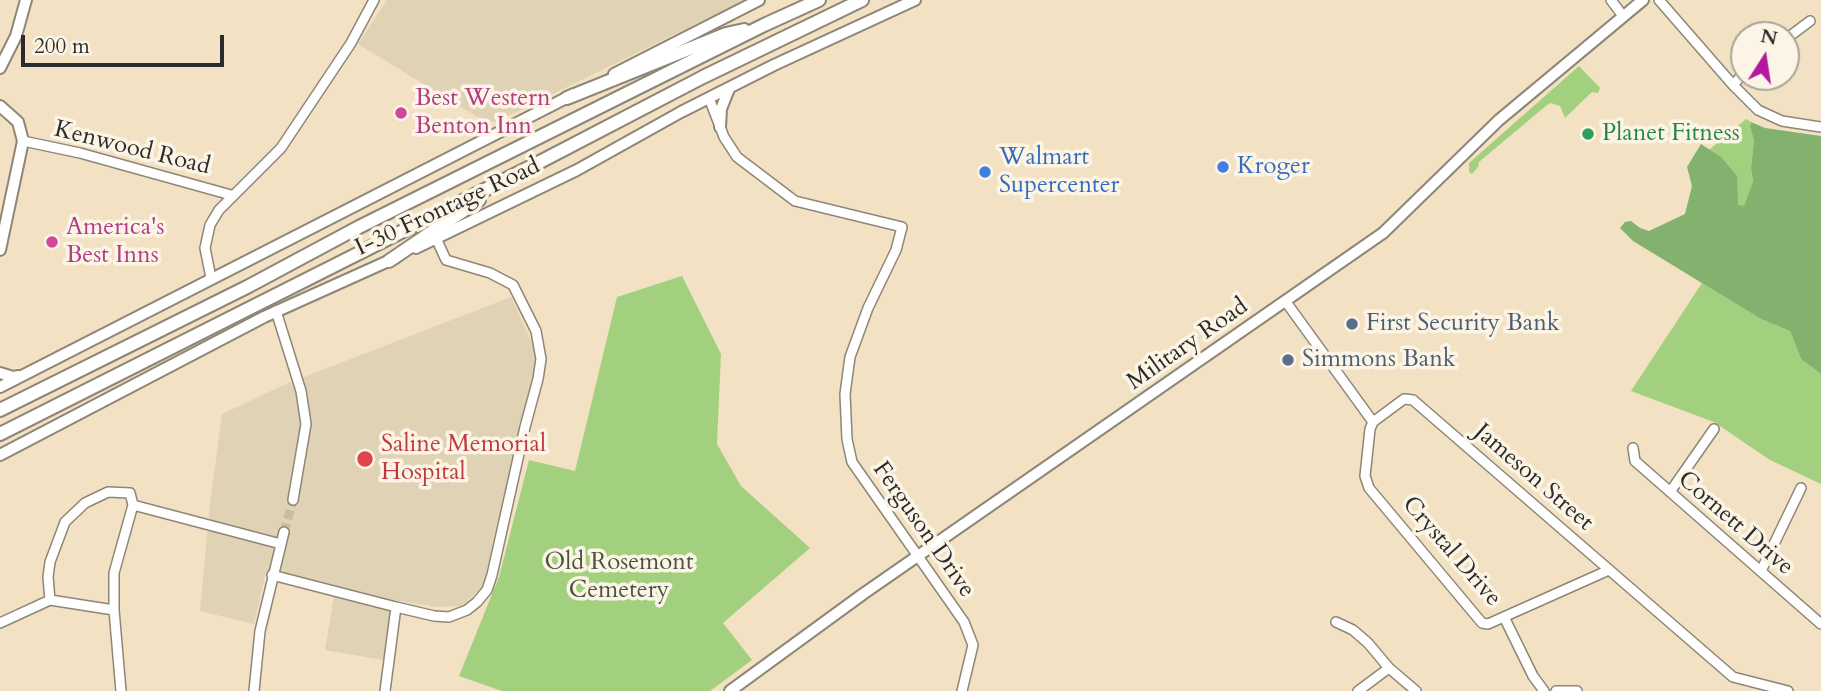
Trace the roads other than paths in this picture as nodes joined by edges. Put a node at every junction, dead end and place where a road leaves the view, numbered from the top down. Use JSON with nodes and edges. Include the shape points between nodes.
{"nodes":[{"id":1,"x":26,"y":0,"type":"edge"},
{"id":2,"x":374,"y":0,"type":"edge"},
{"id":3,"x":759,"y":0,"type":"edge"},
{"id":4,"x":819,"y":0,"type":"edge"},
{"id":5,"x":862,"y":0,"type":"edge"},
{"id":6,"x":915,"y":0,"type":"edge"},
{"id":7,"x":1611,"y":0,"type":"edge"},
{"id":8,"x":1643,"y":0,"type":"edge"},
{"id":9,"x":1659,"y":0,"type":"edge"},
{"id":10,"x":1623,"y":16,"type":"junction"},
{"id":11,"x":1810,"y":21,"type":"dead end"},
{"id":12,"x":764,"y":25,"type":"junction"},
{"id":13,"x":1800,"y":28,"type":"edge"},
{"id":14,"x":0,"y":68,"type":"edge"},
{"id":15,"x":1730,"y":82,"type":"edge"},
{"id":16,"x":729,"y":88,"type":"junction"},
{"id":17,"x":1739,"y":91,"type":"edge"},
{"id":18,"x":0,"y":94,"type":"edge"},
{"id":19,"x":567,"y":98,"type":"junction"},
{"id":20,"x":709,"y":98,"type":"junction"},
{"id":21,"x":3,"y":110,"type":"edge"},
{"id":22,"x":720,"y":127,"type":"junction"},
{"id":23,"x":1821,"y":127,"type":"edge"},
{"id":24,"x":23,"y":141,"type":"junction"},
{"id":25,"x":522,"y":171,"type":"junction"},
{"id":26,"x":231,"y":195,"type":"junction"},
{"id":27,"x":436,"y":238,"type":"junction"},
{"id":28,"x":0,"y":250,"type":"edge"},
{"id":29,"x":389,"y":261,"type":"junction"},
{"id":30,"x":211,"y":278,"type":"junction"},
{"id":31,"x":1286,"y":302,"type":"junction"},
{"id":32,"x":276,"y":311,"type":"junction"},
{"id":33,"x":0,"y":373,"type":"edge"},
{"id":34,"x":25,"y":375,"type":"junction"},
{"id":35,"x":0,"y":387,"type":"edge"},
{"id":36,"x":0,"y":410,"type":"edge"},
{"id":37,"x":1373,"y":422,"type":"junction"},
{"id":38,"x":1714,"y":429,"type":"dead end"},
{"id":39,"x":0,"y":434,"type":"edge"},
{"id":40,"x":1633,"y":448,"type":"dead end"},
{"id":41,"x":0,"y":455,"type":"edge"},
{"id":42,"x":1801,"y":488,"type":"dead end"},
{"id":43,"x":1670,"y":492,"type":"junction"},
{"id":44,"x":293,"y":500,"type":"tunnel mouth"},
{"id":45,"x":133,"y":505,"type":"junction"},
{"id":46,"x":284,"y":532,"type":"tunnel mouth"},
{"id":47,"x":281,"y":544,"type":"junction"},
{"id":48,"x":917,"y":556,"type":"junction"},
{"id":49,"x":1609,"y":570,"type":"junction"},
{"id":50,"x":1761,"y":570,"type":"junction"},
{"id":51,"x":272,"y":575,"type":"junction"},
{"id":52,"x":50,"y":600,"type":"junction"},
{"id":53,"x":396,"y":607,"type":"junction"},
{"id":54,"x":114,"y":610,"type":"junction"},
{"id":55,"x":1504,"y":617,"type":"junction"},
{"id":56,"x":1336,"y":622,"type":"dead end"},
{"id":57,"x":0,"y":624,"type":"edge"},
{"id":58,"x":1821,"y":624,"type":"edge"},
{"id":59,"x":1389,"y":668,"type":"junction"},
{"id":60,"x":732,"y":690,"type":"edge"},
{"id":61,"x":121,"y":691,"type":"edge"},
{"id":62,"x":254,"y":691,"type":"edge"},
{"id":63,"x":385,"y":691,"type":"edge"},
{"id":64,"x":962,"y":691,"type":"edge"},
{"id":65,"x":1358,"y":691,"type":"edge"},
{"id":66,"x":1416,"y":691,"type":"edge"},
{"id":67,"x":1544,"y":691,"type":"edge"},
{"id":68,"x":1556,"y":691,"type":"edge"},
{"id":69,"x":1577,"y":691,"type":"edge"},
{"id":70,"x":1788,"y":691,"type":"edge"}],
"edges":[{"from":1,"to":14,"type":"main road","via":[[16,36]]},
{"from":2,"to":26,"type":"street","via":[[281,148]]},
{"from":3,"to":19,"type":"main road","name":"I-30 Frontage Road"},
{"from":4,"to":12,"type":"highway"},
{"from":5,"to":25,"type":"highway"},
{"from":6,"to":16,"type":"main road","name":"I-30 Frontage Road"},
{"from":7,"to":10,"type":"street"},
{"from":8,"to":10,"type":"main road","name":"Military Road"},
{"from":9,"to":15,"type":"street"},
{"from":10,"to":31,"type":"main road","name":"Military Road","via":[[1499,120],[1383,233]]},
{"from":11,"to":13,"type":"street"},
{"from":12,"to":19,"type":"highway","via":[[726,34]]},
{"from":12,"to":36,"type":"highway"},
{"from":16,"to":20,"type":"main road","name":"I-30 Frontage Road"},
{"from":16,"to":22,"type":"main road"},
{"from":17,"to":23,"type":"street","via":[[1772,118]]},
{"from":18,"to":21,"type":"main road"},
{"from":19,"to":30,"type":"main road","name":"I-30 Frontage Road"},
{"from":20,"to":22,"type":"street","name":"Ferguson Drive"},
{"from":20,"to":27,"type":"main road","name":"I-30 Frontage Road","via":[[577,170]]},
{"from":21,"to":24,"type":"main road","via":[[18,122]]},
{"from":22,"to":48,"type":"street","name":"Ferguson Drive","via":[[737,157],[795,201],[902,228],[850,357],[846,413],[852,462]]},
{"from":24,"to":26,"type":"street","name":"Kenwood Road"},
{"from":24,"to":28,"type":"main road"},
{"from":25,"to":29,"type":"highway"},
{"from":25,"to":39,"type":"highway"},
{"from":26,"to":30,"type":"street","via":[[210,225],[205,248]]},
{"from":27,"to":29,"type":"main road","name":"I-30 Frontage Road"},
{"from":27,"to":53,"type":"street","via":[[446,260],[513,285],[536,331],[541,359],[487,590],[477,603],[449,617]]},
{"from":29,"to":32,"type":"main road","name":"I-30 Frontage Road"},
{"from":30,"to":34,"type":"main road","name":"I-30 Frontage Road"},
{"from":31,"to":37,"type":"street"},
{"from":31,"to":48,"type":"main road","name":"Military Road"},
{"from":32,"to":41,"type":"main road","name":"I-30 Frontage Road"},
{"from":32,"to":44,"type":"street","via":[[301,391],[306,424]]},
{"from":33,"to":34,"type":"main road"},
{"from":34,"to":35,"type":"main road","name":"I-30 Frontage Road"},
{"from":37,"to":49,"type":"street","name":"Jameson Street","via":[[1404,399],[1413,400]]},
{"from":37,"to":55,"type":"street","name":"Crystal Drive","via":[[1365,476],[1369,488],[1482,623]]},
{"from":38,"to":43,"type":"street"},
{"from":40,"to":43,"type":"street","name":"Cornett Drive","via":[[1635,461]]},
{"from":42,"to":50,"type":"street"},
{"from":43,"to":50,"type":"street","name":"Cornett Drive"},
{"from":45,"to":47,"type":"street"},
{"from":45,"to":52,"type":"street","via":[[130,493],[108,492],[85,503],[65,522],[50,562]]},
{"from":45,"to":54,"type":"street","via":[[114,573]]},
{"from":46,"to":47,"type":"street"},
{"from":47,"to":51,"type":"street"},
{"from":48,"to":60,"type":"main road","name":"Military Road"},
{"from":48,"to":64,"type":"street","name":"Ferguson Drive","via":[[964,622],[974,645]]},
{"from":49,"to":55,"type":"street","name":"Crystal Drive"},
{"from":49,"to":70,"type":"street","name":"Jameson Street","via":[[1733,677]]},
{"from":50,"to":58,"type":"street","name":"Cornett Drive"},
{"from":51,"to":53,"type":"street"},
{"from":51,"to":62,"type":"street"},
{"from":52,"to":54,"type":"street"},
{"from":52,"to":57,"type":"street"},
{"from":53,"to":63,"type":"street"},
{"from":54,"to":61,"type":"street"},
{"from":55,"to":67,"type":"street"},
{"from":56,"to":59,"type":"street","via":[[1368,643]]},
{"from":59,"to":65,"type":"street"},
{"from":59,"to":66,"type":"street"},
{"from":68,"to":69,"type":"street"}]}
